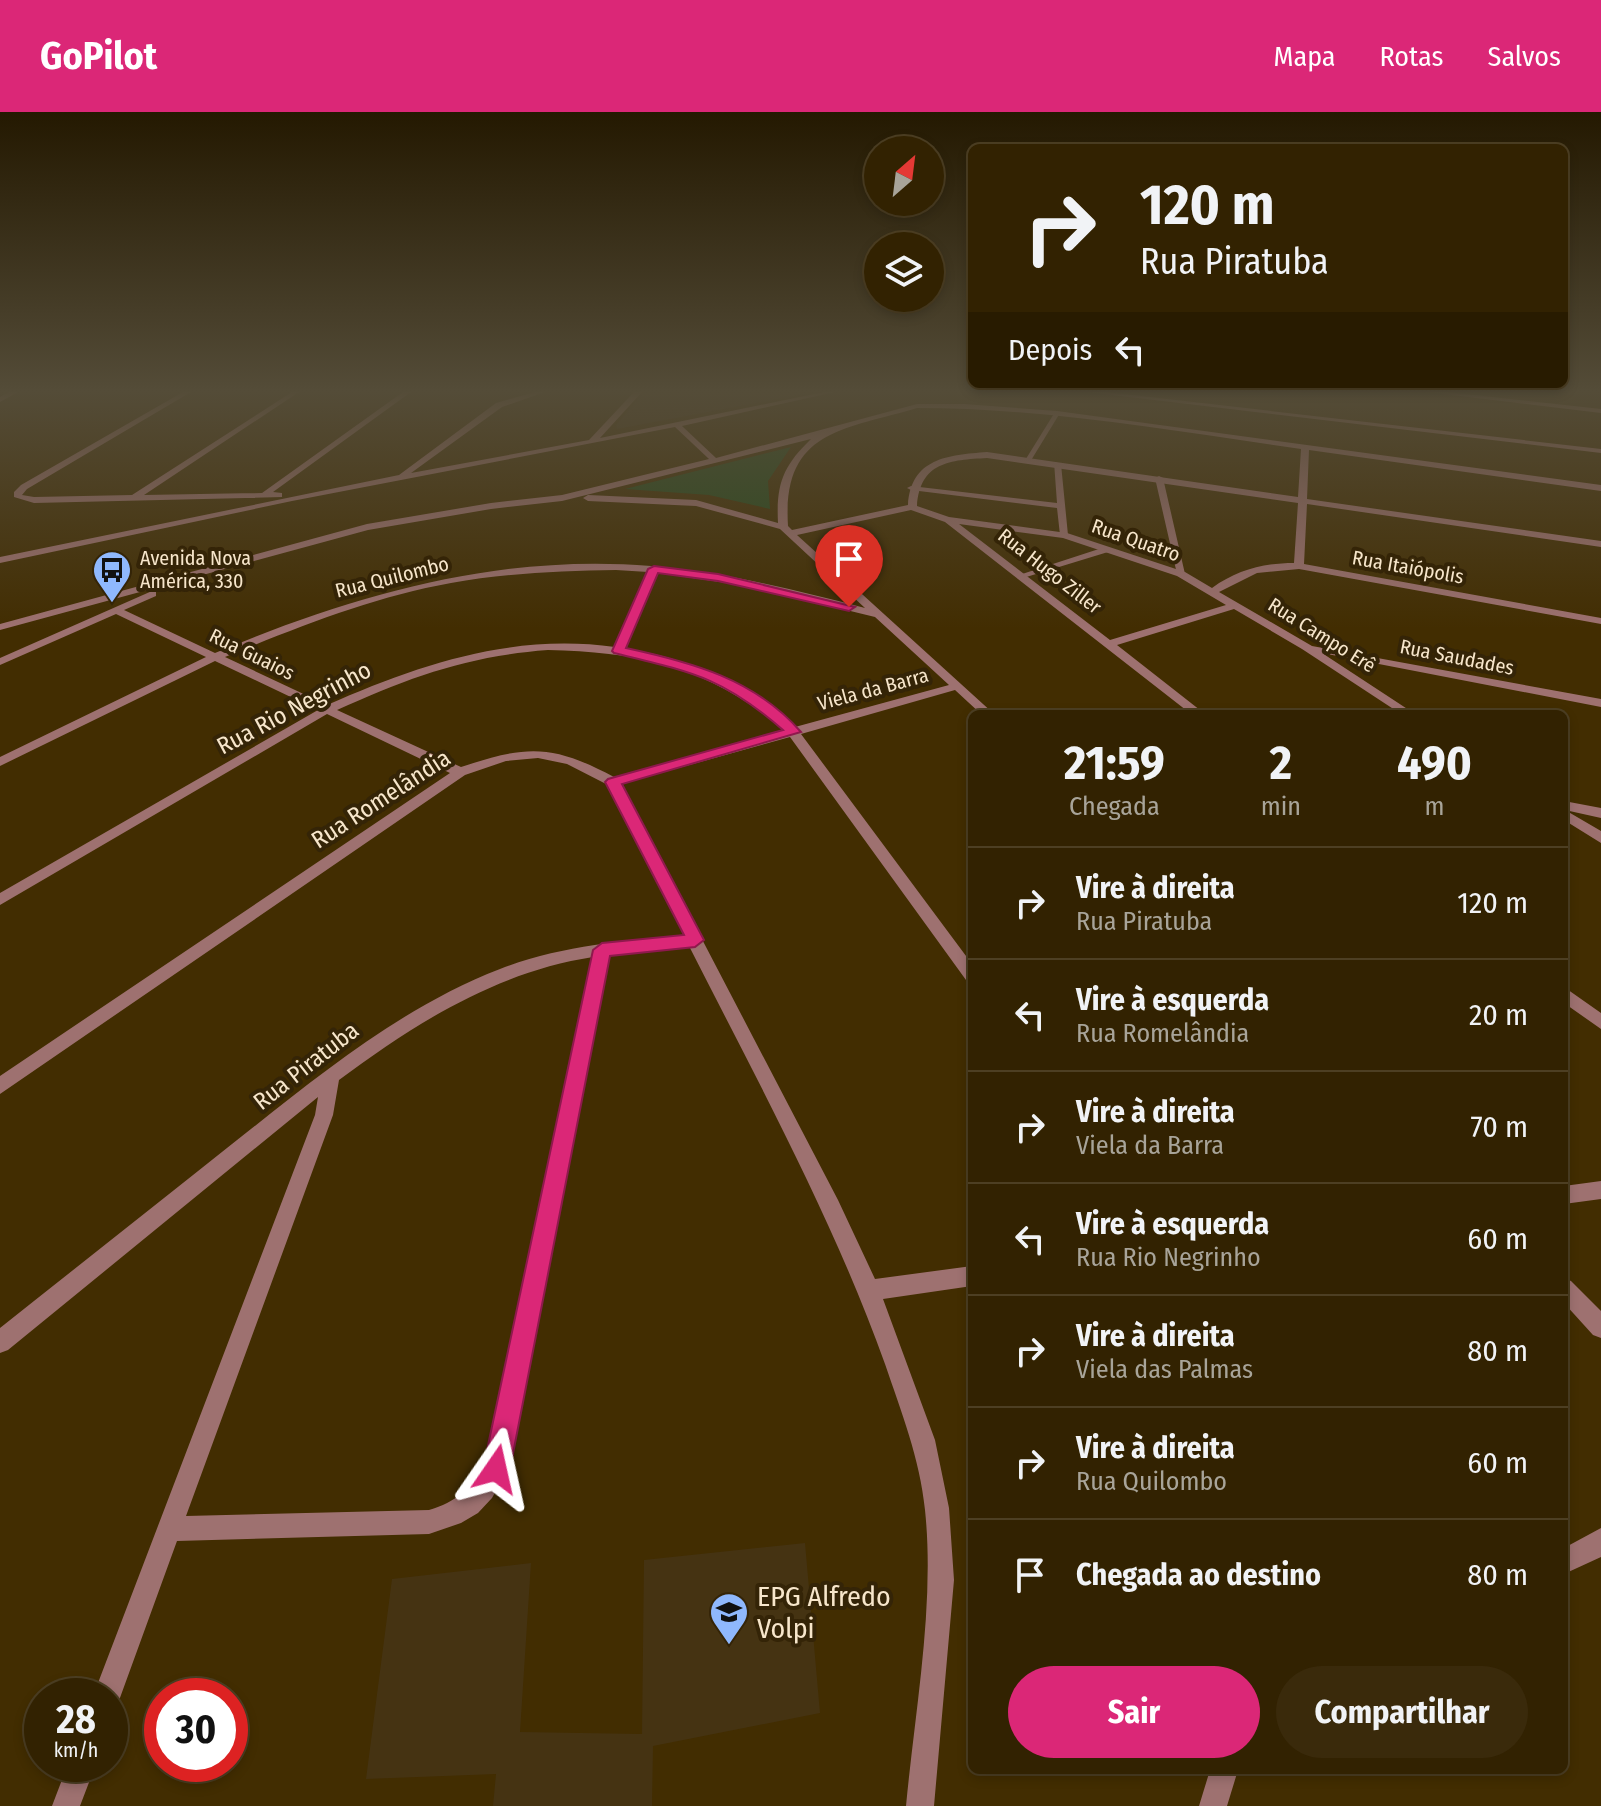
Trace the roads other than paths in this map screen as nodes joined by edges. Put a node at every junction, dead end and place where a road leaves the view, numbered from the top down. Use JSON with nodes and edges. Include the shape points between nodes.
{"nodes":[{"id":1,"x":53,"y":471,"type":"edge"},
{"id":2,"x":174,"y":471,"type":"edge"},
{"id":3,"x":297,"y":471,"type":"edge"},
{"id":4,"x":408,"y":471,"type":"edge"},
{"id":5,"x":435,"y":471,"type":"edge"},
{"id":6,"x":674,"y":471,"type":"edge"},
{"id":7,"x":787,"y":471,"type":"edge"},
{"id":8,"x":924,"y":471,"type":"edge"},
{"id":9,"x":1058,"y":471,"type":"edge"},
{"id":10,"x":1108,"y":471,"type":"edge"},
{"id":11,"x":1305,"y":471,"type":"edge"},
{"id":12,"x":1476,"y":471,"type":"edge"},
{"id":13,"x":398,"y":478,"type":"junction"},
{"id":14,"x":1159,"y":478,"type":"junction"},
{"id":15,"x":612,"y":486,"type":"junction"},
{"id":16,"x":911,"y":488,"type":"junction"},
{"id":17,"x":1601,"y":488,"type":"edge"},
{"id":18,"x":266,"y":493,"type":"junction"},
{"id":19,"x":136,"y":496,"type":"junction"},
{"id":20,"x":292,"y":498,"type":"junction"},
{"id":21,"x":562,"y":498,"type":"junction"},
{"id":22,"x":628,"y":498,"type":"junction"},
{"id":23,"x":1304,"y":500,"type":"junction"},
{"id":24,"x":1061,"y":506,"type":"junction"},
{"id":25,"x":912,"y":507,"type":"junction"},
{"id":26,"x":948,"y":520,"type":"junction"},
{"id":27,"x":787,"y":530,"type":"junction"},
{"id":28,"x":1064,"y":535,"type":"junction"},
{"id":29,"x":1601,"y":544,"type":"edge"},
{"id":30,"x":1105,"y":550,"type":"junction"},
{"id":31,"x":0,"y":560,"type":"edge"},
{"id":32,"x":1299,"y":566,"type":"junction"},
{"id":33,"x":208,"y":569,"type":"junction"},
{"id":34,"x":654,"y":569,"type":"junction"},
{"id":35,"x":1181,"y":574,"type":"junction"},
{"id":36,"x":1020,"y":576,"type":"junction"},
{"id":37,"x":853,"y":591,"type":"junction"},
{"id":38,"x":1214,"y":591,"type":"junction"},
{"id":39,"x":822,"y":600,"type":"junction"},
{"id":40,"x":1236,"y":605,"type":"junction"},
{"id":41,"x":115,"y":610,"type":"junction"},
{"id":42,"x":877,"y":614,"type":"junction"},
{"id":43,"x":22,"y":621,"type":"junction"},
{"id":44,"x":1601,"y":621,"type":"edge"},
{"id":45,"x":0,"y":627,"type":"edge"},
{"id":46,"x":41,"y":644,"type":"junction"},
{"id":47,"x":1108,"y":644,"type":"junction"},
{"id":48,"x":1306,"y":647,"type":"junction"},
{"id":49,"x":619,"y":651,"type":"junction"},
{"id":50,"x":213,"y":655,"type":"junction"},
{"id":51,"x":0,"y":662,"type":"edge"},
{"id":52,"x":958,"y":686,"type":"junction"},
{"id":53,"x":1601,"y":703,"type":"edge"},
{"id":54,"x":326,"y":710,"type":"junction"},
{"id":55,"x":984,"y":710,"type":"edge"},
{"id":56,"x":1194,"y":710,"type":"edge"},
{"id":57,"x":1403,"y":710,"type":"edge"},
{"id":58,"x":793,"y":732,"type":"junction"},
{"id":59,"x":0,"y":762,"type":"edge"},
{"id":60,"x":460,"y":772,"type":"junction"},
{"id":61,"x":613,"y":782,"type":"junction"},
{"id":62,"x":1568,"y":806,"type":"edge"},
{"id":63,"x":1601,"y":813,"type":"edge"},
{"id":64,"x":1568,"y":817,"type":"edge"},
{"id":65,"x":1601,"y":838,"type":"edge"},
{"id":66,"x":0,"y":900,"type":"edge"},
{"id":67,"x":695,"y":940,"type":"junction"},
{"id":68,"x":602,"y":950,"type":"junction"},
{"id":69,"x":968,"y":971,"type":"edge"},
{"id":70,"x":1568,"y":997,"type":"edge"},
{"id":71,"x":1601,"y":1022,"type":"edge"},
{"id":72,"x":331,"y":1076,"type":"junction"},
{"id":73,"x":0,"y":1086,"type":"edge"},
{"id":74,"x":1601,"y":1190,"type":"edge"},
{"id":75,"x":1568,"y":1194,"type":"edge"},
{"id":76,"x":968,"y":1277,"type":"edge"},
{"id":77,"x":869,"y":1290,"type":"junction"},
{"id":78,"x":1568,"y":1292,"type":"edge"},
{"id":79,"x":1601,"y":1327,"type":"edge"},
{"id":80,"x":0,"y":1342,"type":"edge"},
{"id":81,"x":168,"y":1529,"type":"junction"},
{"id":82,"x":1601,"y":1540,"type":"edge"},
{"id":83,"x":1568,"y":1559,"type":"edge"},
{"id":84,"x":114,"y":1678,"type":"edge"},
{"id":85,"x":1223,"y":1774,"type":"edge"},
{"id":86,"x":75,"y":1782,"type":"edge"},
{"id":87,"x":66,"y":1806,"type":"edge"},
{"id":88,"x":920,"y":1806,"type":"edge"},
{"id":89,"x":1213,"y":1806,"type":"edge"}],
"edges":[{"from":1,"to":19,"type":"street","via":[[18,492],[18,497]]},
{"from":2,"to":19,"type":"street"},
{"from":3,"to":18,"type":"street"},
{"from":4,"to":13,"type":"street"},
{"from":5,"to":13,"type":"street"},
{"from":6,"to":15,"type":"street"},
{"from":7,"to":27,"type":"street","via":[[781,501]]},
{"from":8,"to":16,"type":"street"},
{"from":9,"to":24,"type":"lane"},
{"from":10,"to":14,"type":"street"},
{"from":11,"to":23,"type":"street"},
{"from":12,"to":17,"type":"street"},
{"from":13,"to":20,"type":"street"},
{"from":14,"to":23,"type":"street"},
{"from":14,"to":35,"type":"lane"},
{"from":15,"to":21,"type":"street"},
{"from":15,"to":22,"type":"street","via":[[614,493]]},
{"from":16,"to":24,"type":"lane"},
{"from":16,"to":25,"type":"street"},
{"from":18,"to":19,"type":"street"},
{"from":18,"to":20,"type":"street"},
{"from":20,"to":31,"type":"street"},
{"from":21,"to":22,"type":"street"},
{"from":21,"to":33,"type":"street","via":[[367,527]]},
{"from":22,"to":27,"type":"street","via":[[696,503]]},
{"from":23,"to":29,"type":"street"},
{"from":23,"to":32,"type":"street"},
{"from":24,"to":28,"type":"lane"},
{"from":25,"to":26,"type":"street","name":"Rua Hugo Ziller"},
{"from":25,"to":27,"type":"street"},
{"from":26,"to":28,"type":"street","name":"Rua Quatro"},
{"from":26,"to":36,"type":"street","name":"Rua Hugo Ziller"},
{"from":27,"to":37,"type":"street"},
{"from":28,"to":30,"type":"street","name":"Rua Quatro"},
{"from":30,"to":35,"type":"street","name":"Rua Quatro"},
{"from":30,"to":36,"type":"lane"},
{"from":32,"to":38,"type":"street","name":"Rua Itaiópolis","via":[[1244,571]]},
{"from":32,"to":44,"type":"street","name":"Rua Itaiópolis"},
{"from":33,"to":41,"type":"street"},
{"from":33,"to":43,"type":"street"},
{"from":34,"to":39,"type":"street","name":"Rua Quilombo"},
{"from":34,"to":49,"type":"street"},
{"from":34,"to":50,"type":"street","name":"Rua Quilombo","via":[[573,566],[431,584],[372,597]]},
{"from":35,"to":38,"type":"street","name":"Rua Quatro"},
{"from":36,"to":47,"type":"street","name":"Rua Hugo Ziller"},
{"from":37,"to":39,"type":"street","name":"Rua Quilombo"},
{"from":37,"to":42,"type":"street"},
{"from":38,"to":40,"type":"street","name":"Rua Campo Erê"},
{"from":39,"to":42,"type":"street","name":"Rua Quilombo"},
{"from":40,"to":47,"type":"street"},
{"from":40,"to":48,"type":"street","name":"Rua Campo Erê"},
{"from":41,"to":46,"type":"street"},
{"from":41,"to":50,"type":"street","name":"Rua Guaios"},
{"from":42,"to":52,"type":"street"},
{"from":43,"to":45,"type":"street"},
{"from":43,"to":46,"type":"street"},
{"from":46,"to":51,"type":"street"},
{"from":47,"to":56,"type":"street","name":"Rua Hugo Ziller"},
{"from":48,"to":53,"type":"street","name":"Rua Saudades"},
{"from":48,"to":57,"type":"street","name":"Rua Campo Erê"},
{"from":49,"to":54,"type":"street","name":"Rua Rio Negrinho","via":[[551,647],[464,657]]},
{"from":49,"to":58,"type":"street","name":"Rua Rio Negrinho","via":[[717,677],[753,697]]},
{"from":50,"to":54,"type":"street","name":"Rua Guaios"},
{"from":50,"to":59,"type":"street","name":"Rua Quilombo"},
{"from":52,"to":55,"type":"street"},
{"from":52,"to":58,"type":"street","name":"Viela da Barra"},
{"from":54,"to":60,"type":"street","name":"Rua Guaios"},
{"from":54,"to":66,"type":"street","name":"Rua Rio Negrinho"},
{"from":58,"to":61,"type":"street","name":"Viela da Barra"},
{"from":58,"to":69,"type":"street","name":"Rua Rio Negrinho"},
{"from":60,"to":61,"type":"street","name":"Rua Romelândia","via":[[505,756],[548,753]]},
{"from":60,"to":73,"type":"street","name":"Rua Romelândia"},
{"from":61,"to":67,"type":"street"},
{"from":62,"to":63,"type":"street"},
{"from":64,"to":65,"type":"street"},
{"from":67,"to":68,"type":"street","name":"Rua Piratuba"},
{"from":67,"to":77,"type":"street"},
{"from":68,"to":72,"type":"street","name":"Rua Piratuba","via":[[517,968],[464,990],[387,1035]]},
{"from":68,"to":81,"type":"street","via":[[496,1469],[487,1485],[455,1516],[429,1522]]},
{"from":70,"to":71,"type":"street"},
{"from":72,"to":80,"type":"street","name":"Rua Piratuba"},
{"from":72,"to":81,"type":"street","via":[[324,1115]]},
{"from":74,"to":75,"type":"street"},
{"from":76,"to":77,"type":"street"},
{"from":77,"to":88,"type":"street","via":[[923,1440],[937,1508],[941,1580]]},
{"from":78,"to":79,"type":"street"},
{"from":81,"to":84,"type":"street"},
{"from":82,"to":83,"type":"street"},
{"from":85,"to":89,"type":"street"},
{"from":86,"to":87,"type":"street"}]}
